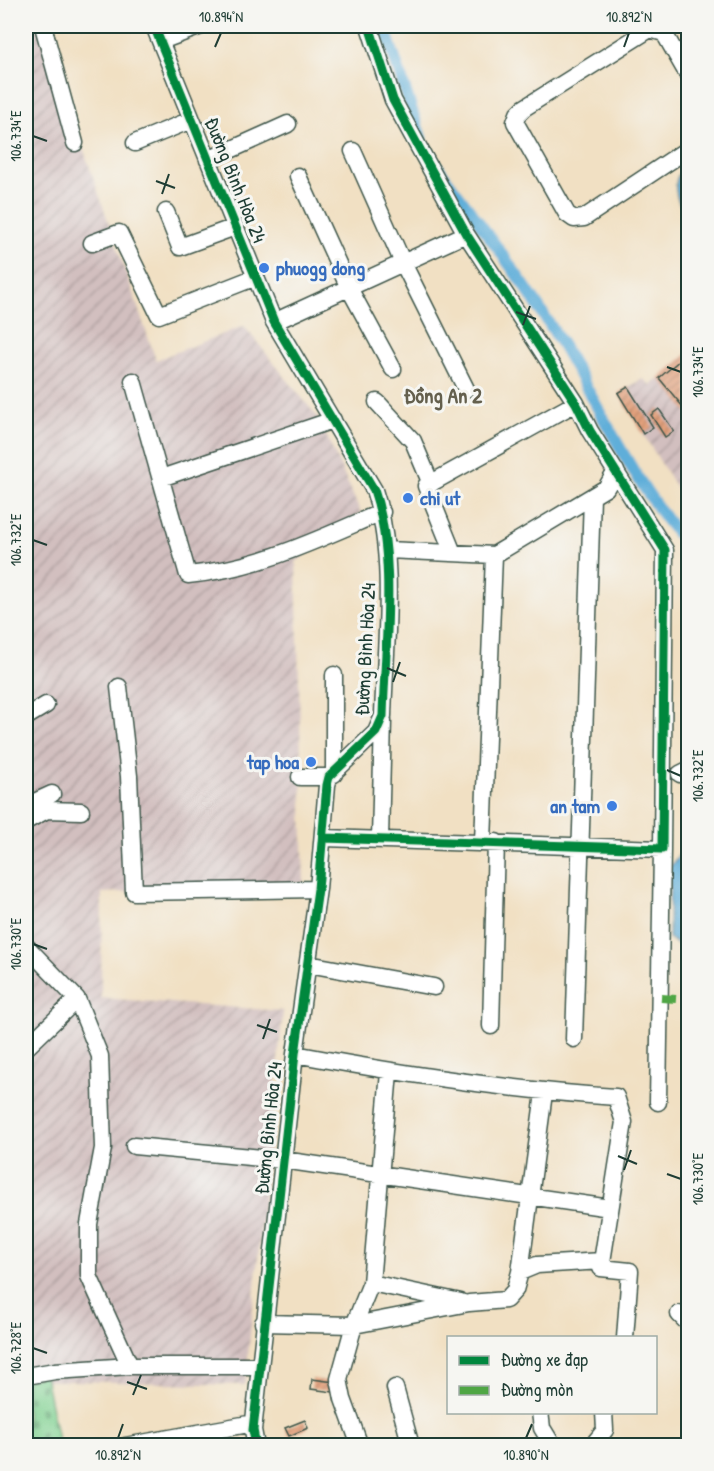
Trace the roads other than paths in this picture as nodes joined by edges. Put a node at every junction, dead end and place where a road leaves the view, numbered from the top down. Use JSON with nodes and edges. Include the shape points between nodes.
{"nodes":[{"id":1,"x":43,"y":26,"type":"edge"},
{"id":2,"x":201,"y":26,"type":"edge"},
{"id":3,"x":369,"y":26,"type":"edge"},
{"id":4,"x":657,"y":28,"type":"edge"},
{"id":5,"x":158,"y":33,"type":"edge"},
{"id":6,"x":688,"y":75,"type":"edge"},
{"id":7,"x":191,"y":120,"type":"junction"},
{"id":8,"x":288,"y":124,"type":"dead end"},
{"id":9,"x":75,"y":143,"type":"dead end"},
{"id":10,"x":135,"y":143,"type":"dead end"},
{"id":11,"x":688,"y":149,"type":"edge"},
{"id":12,"x":352,"y":151,"type":"dead end"},
{"id":13,"x":208,"y":160,"type":"junction"},
{"id":14,"x":298,"y":176,"type":"dead end"},
{"id":15,"x":166,"y":212,"type":"dead end"},
{"id":16,"x":235,"y":227,"type":"junction"},
{"id":17,"x":466,"y":234,"type":"junction"},
{"id":18,"x":92,"y":243,"type":"dead end"},
{"id":19,"x":403,"y":263,"type":"junction"},
{"id":20,"x":256,"y":277,"type":"junction"},
{"id":21,"x":349,"y":288,"type":"junction"},
{"id":22,"x":274,"y":322,"type":"junction"},
{"id":23,"x":393,"y":369,"type":"dead end"},
{"id":24,"x":133,"y":381,"type":"dead end"},
{"id":25,"x":466,"y":389,"type":"dead end"},
{"id":26,"x":377,"y":402,"type":"dead end"},
{"id":27,"x":576,"y":403,"type":"junction"},
{"id":28,"x":333,"y":420,"type":"junction"},
{"id":29,"x":616,"y":471,"type":"junction"},
{"id":30,"x":161,"y":478,"type":"junction"},
{"id":31,"x":431,"y":484,"type":"junction"},
{"id":32,"x":592,"y":497,"type":"junction"},
{"id":33,"x":382,"y":512,"type":"junction"},
{"id":34,"x":387,"y":550,"type":"junction"},
{"id":35,"x":453,"y":553,"type":"junction"},
{"id":36,"x":495,"y":555,"type":"junction"},
{"id":37,"x":334,"y":675,"type":"dead end"},
{"id":38,"x":119,"y":687,"type":"dead end"},
{"id":39,"x":46,"y":705,"type":"dead end"},
{"id":40,"x":383,"y":716,"type":"junction"},
{"id":41,"x":26,"y":717,"type":"edge"},
{"id":42,"x":332,"y":776,"type":"junction"},
{"id":43,"x":300,"y":777,"type":"dead end"},
{"id":44,"x":52,"y":794,"type":"dead end"},
{"id":45,"x":26,"y":806,"type":"edge"},
{"id":46,"x":81,"y":811,"type":"dead end"},
{"id":47,"x":26,"y":821,"type":"edge"},
{"id":48,"x":324,"y":838,"type":"junction"},
{"id":49,"x":381,"y":839,"type":"junction"},
{"id":50,"x":490,"y":842,"type":"junction"},
{"id":51,"x":582,"y":844,"type":"junction"},
{"id":52,"x":662,"y":849,"type":"junction"},
{"id":53,"x":318,"y":889,"type":"junction"},
{"id":54,"x":26,"y":946,"type":"edge"},
{"id":55,"x":308,"y":964,"type":"junction"},
{"id":56,"x":434,"y":987,"type":"dead end"},
{"id":57,"x":77,"y":999,"type":"junction"},
{"id":58,"x":491,"y":1026,"type":"dead end"},
{"id":59,"x":574,"y":1040,"type":"dead end"},
{"id":60,"x":26,"y":1047,"type":"edge"},
{"id":61,"x":295,"y":1054,"type":"junction"},
{"id":62,"x":389,"y":1072,"type":"junction"},
{"id":63,"x":544,"y":1093,"type":"junction"},
{"id":64,"x":658,"y":1102,"type":"dead end"},
{"id":65,"x":134,"y":1146,"type":"dead end"},
{"id":66,"x":283,"y":1160,"type":"junction"},
{"id":67,"x":380,"y":1176,"type":"junction"},
{"id":68,"x":530,"y":1195,"type":"junction"},
{"id":69,"x":610,"y":1208,"type":"junction"},
{"id":70,"x":602,"y":1261,"type":"junction"},
{"id":71,"x":520,"y":1272,"type":"junction"},
{"id":72,"x":371,"y":1283,"type":"junction"},
{"id":73,"x":469,"y":1303,"type":"junction"},
{"id":74,"x":263,"y":1323,"type":"junction"},
{"id":75,"x":354,"y":1325,"type":"junction"},
{"id":76,"x":626,"y":1336,"type":"edge"},
{"id":77,"x":130,"y":1366,"type":"junction"},
{"id":78,"x":260,"y":1366,"type":"junction"},
{"id":79,"x":26,"y":1376,"type":"edge"},
{"id":80,"x":395,"y":1388,"type":"dead end"},
{"id":81,"x":540,"y":1414,"type":"edge"},
{"id":82,"x":604,"y":1414,"type":"edge"},
{"id":83,"x":254,"y":1423,"type":"junction"},
{"id":84,"x":125,"y":1446,"type":"edge"},
{"id":85,"x":256,"y":1446,"type":"edge"},
{"id":86,"x":360,"y":1446,"type":"edge"},
{"id":87,"x":411,"y":1446,"type":"edge"},
{"id":88,"x":553,"y":1446,"type":"edge"},
{"id":89,"x":591,"y":1446,"type":"edge"}],
"edges":[{"from":1,"to":9,"type":"street"},
{"from":2,"to":5,"type":"street"},
{"from":3,"to":17,"type":"street","via":[[393,100]]},
{"from":4,"to":6,"type":"street","via":[[664,33]]},
{"from":4,"to":11,"type":"street","via":[[644,32],[524,108],[515,124],[567,214],[574,219],[584,218]]},
{"from":5,"to":7,"type":"street","name":"Đường Bình Hòa 24"},
{"from":7,"to":10,"type":"street"},
{"from":7,"to":13,"type":"street","name":"Đường Bình Hòa 24"},
{"from":8,"to":13,"type":"street"},
{"from":12,"to":19,"type":"street"},
{"from":13,"to":16,"type":"street","name":"Đường Bình Hòa 24"},
{"from":14,"to":21,"type":"street"},
{"from":15,"to":16,"type":"street","via":[[180,248]]},
{"from":16,"to":20,"type":"street","name":"Đường Bình Hòa 24"},
{"from":17,"to":19,"type":"street"},
{"from":17,"to":27,"type":"street"},
{"from":18,"to":20,"type":"street","via":[[119,233],[159,315]]},
{"from":19,"to":21,"type":"street"},
{"from":19,"to":25,"type":"street"},
{"from":20,"to":22,"type":"street","name":"Đường Bình Hòa 24"},
{"from":21,"to":22,"type":"street"},
{"from":21,"to":23,"type":"street"},
{"from":22,"to":28,"type":"street","name":"Đường Bình Hòa 24"},
{"from":24,"to":30,"type":"street"},
{"from":26,"to":31,"type":"street","via":[[413,441]]},
{"from":27,"to":29,"type":"street"},
{"from":27,"to":31,"type":"street"},
{"from":28,"to":30,"type":"street"},
{"from":28,"to":33,"type":"street","name":"Đường Bình Hòa 24","via":[[374,490]]},
{"from":29,"to":32,"type":"street","via":[[606,488]]},
{"from":29,"to":52,"type":"street","via":[[665,550]]},
{"from":30,"to":33,"type":"street","via":[[188,575],[226,572],[281,556]]},
{"from":31,"to":35,"type":"street","via":[[426,486]]},
{"from":32,"to":36,"type":"street"},
{"from":32,"to":51,"type":"street"},
{"from":33,"to":34,"type":"street","name":"Đường Bình Hòa 24"},
{"from":34,"to":35,"type":"street"},
{"from":34,"to":40,"type":"street","name":"Đường Bình Hòa 24"},
{"from":35,"to":36,"type":"street"},
{"from":36,"to":50,"type":"street"},
{"from":37,"to":42,"type":"street"},
{"from":38,"to":53,"type":"street","via":[[129,776],[134,892]]},
{"from":39,"to":41,"type":"street"},
{"from":40,"to":42,"type":"street","name":"Đường Bình Hòa 24","via":[[376,732]]},
{"from":40,"to":49,"type":"street"},
{"from":42,"to":43,"type":"street"},
{"from":42,"to":48,"type":"street","name":"Đường Bình Hòa 24","via":[[325,793]]},
{"from":44,"to":45,"type":"street"},
{"from":46,"to":47,"type":"street","via":[[47,810]]},
{"from":48,"to":49,"type":"street"},
{"from":48,"to":53,"type":"street","name":"Đường Bình Hòa 24"},
{"from":49,"to":50,"type":"street"},
{"from":50,"to":51,"type":"street"},
{"from":50,"to":58,"type":"street"},
{"from":51,"to":52,"type":"street"},
{"from":51,"to":59,"type":"street"},
{"from":52,"to":64,"type":"street"},
{"from":53,"to":55,"type":"street","name":"Đường Bình Hòa 24"},
{"from":54,"to":57,"type":"street"},
{"from":55,"to":56,"type":"street"},
{"from":55,"to":61,"type":"street","name":"Đường Bình Hòa 24"},
{"from":57,"to":60,"type":"street"},
{"from":57,"to":77,"type":"street","via":[[100,1056],[103,1148],[89,1224],[89,1276]]},
{"from":61,"to":62,"type":"street"},
{"from":61,"to":66,"type":"street","name":"Đường Bình Hòa 24"},
{"from":62,"to":63,"type":"street"},
{"from":62,"to":67,"type":"street"},
{"from":63,"to":68,"type":"street"},
{"from":63,"to":69,"type":"street","via":[[616,1097],[624,1122]]},
{"from":65,"to":66,"type":"street"},
{"from":66,"to":67,"type":"street"},
{"from":66,"to":74,"type":"street","name":"Đường Bình Hòa 24"},
{"from":67,"to":68,"type":"street"},
{"from":67,"to":72,"type":"street"},
{"from":68,"to":69,"type":"street"},
{"from":68,"to":71,"type":"street"},
{"from":69,"to":70,"type":"street"},
{"from":70,"to":71,"type":"street","via":[[537,1265]]},
{"from":70,"to":76,"type":"street","via":[[601,1268],[630,1271]]},
{"from":71,"to":73,"type":"street","via":[[515,1290],[506,1300]]},
{"from":72,"to":73,"type":"street"},
{"from":72,"to":75,"type":"street"},
{"from":73,"to":75,"type":"street"},
{"from":74,"to":75,"type":"street"},
{"from":74,"to":78,"type":"street","name":"Đường Bình Hòa 24"},
{"from":75,"to":86,"type":"street","via":[[339,1379]]},
{"from":77,"to":78,"type":"street"},
{"from":77,"to":79,"type":"street"},
{"from":78,"to":83,"type":"street","name":"Đường Bình Hòa 24"},
{"from":80,"to":87,"type":"street"},
{"from":81,"to":88,"type":"street","via":[[542,1428]]},
{"from":82,"to":89,"type":"street","via":[[605,1430]]},
{"from":83,"to":84,"type":"street"},
{"from":83,"to":85,"type":"street","name":"Đường Bình Hòa 24"}]}
